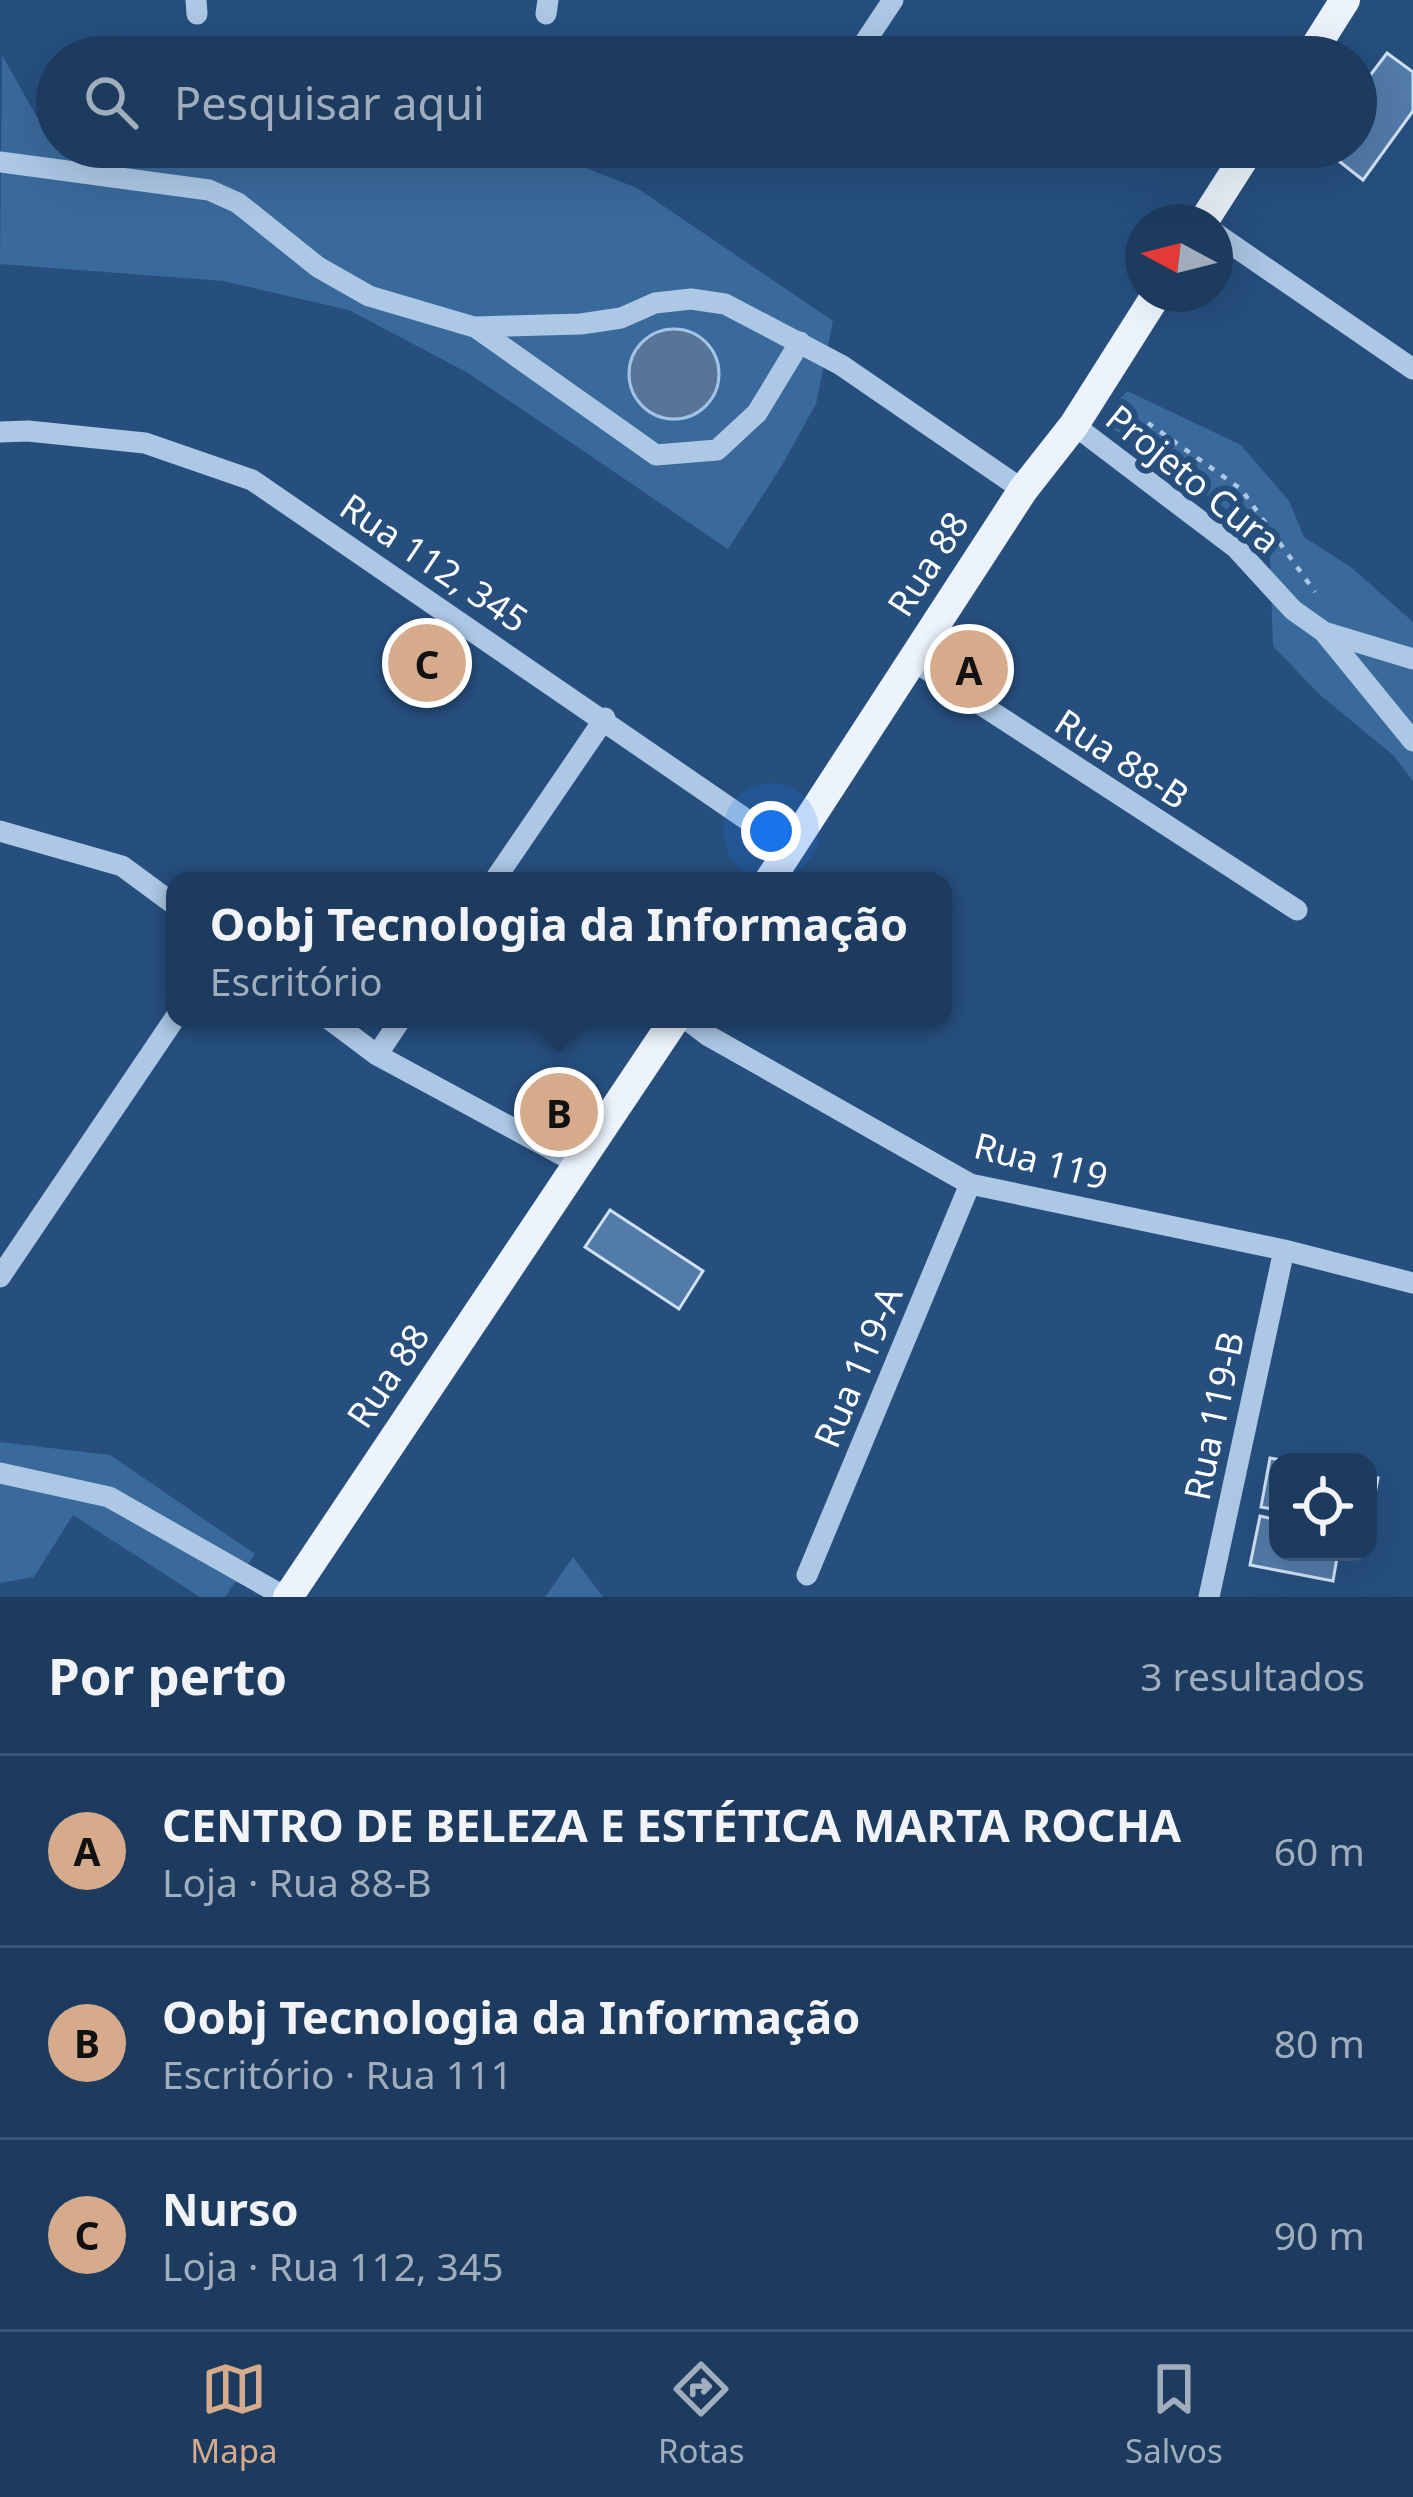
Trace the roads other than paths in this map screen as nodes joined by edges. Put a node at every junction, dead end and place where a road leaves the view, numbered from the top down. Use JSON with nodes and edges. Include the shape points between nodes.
{"nodes":[{"id":1,"x":892,"y":0,"type":"edge"},
{"id":2,"x":1345,"y":0,"type":"edge"},
{"id":3,"x":869,"y":36,"type":"edge"},
{"id":4,"x":1322,"y":36,"type":"edge"},
{"id":5,"x":0,"y":162,"type":"edge"},
{"id":6,"x":36,"y":167,"type":"edge"},
{"id":7,"x":45,"y":168,"type":"edge"},
{"id":8,"x":1238,"y":168,"type":"edge"},
{"id":9,"x":1215,"y":204,"type":"edge"},
{"id":10,"x":1233,"y":245,"type":"edge"},
{"id":11,"x":1146,"y":312,"type":"edge"},
{"id":12,"x":474,"y":327,"type":"junction"},
{"id":13,"x":800,"y":342,"type":"junction"},
{"id":14,"x":1413,"y":369,"type":"edge"},
{"id":15,"x":1074,"y":425,"type":"junction"},
{"id":16,"x":0,"y":432,"type":"edge"},
{"id":17,"x":1023,"y":490,"type":"junction"},
{"id":18,"x":1324,"y":632,"type":"junction"},
{"id":19,"x":912,"y":659,"type":"junction"},
{"id":20,"x":1413,"y":659,"type":"edge"},
{"id":21,"x":604,"y":718,"type":"junction"},
{"id":22,"x":1413,"y":741,"type":"edge"},
{"id":23,"x":0,"y":830,"type":"edge"},
{"id":24,"x":791,"y":850,"type":"junction"},
{"id":25,"x":500,"y":872,"type":"edge"},
{"id":26,"x":775,"y":872,"type":"edge"},
{"id":27,"x":166,"y":898,"type":"edge"},
{"id":28,"x":1297,"y":910,"type":"dead end"},
{"id":29,"x":168,"y":1028,"type":"edge"},
{"id":30,"x":341,"y":1028,"type":"edge"},
{"id":31,"x":395,"y":1028,"type":"edge"},
{"id":32,"x":669,"y":1028,"type":"edge"},
{"id":33,"x":701,"y":1028,"type":"edge"},
{"id":34,"x":377,"y":1054,"type":"junction"},
{"id":35,"x":577,"y":1163,"type":"junction"},
{"id":36,"x":970,"y":1184,"type":"junction"},
{"id":37,"x":1284,"y":1250,"type":"junction"},
{"id":38,"x":0,"y":1277,"type":"edge"},
{"id":39,"x":1413,"y":1283,"type":"edge"},
{"id":40,"x":0,"y":1473,"type":"edge"},
{"id":41,"x":807,"y":1575,"type":"dead end"},
{"id":42,"x":286,"y":1597,"type":"edge"},
{"id":43,"x":1209,"y":1597,"type":"edge"}],
"edges":[{"from":1,"to":3,"type":"street"},
{"from":2,"to":4,"type":"main road"},
{"from":5,"to":6,"type":"street"},
{"from":7,"to":12,"type":"street","via":[[209,190],[369,296]]},
{"from":8,"to":9,"type":"main road"},
{"from":10,"to":14,"type":"street"},
{"from":11,"to":15,"type":"main road","name":"Rua 88"},
{"from":12,"to":13,"type":"street","via":[[581,324],[691,298],[725,304]]},
{"from":12,"to":13,"type":"street","via":[[656,455],[717,449],[757,413]]},
{"from":13,"to":17,"type":"street"},
{"from":15,"to":17,"type":"main road","name":"Rua 88"},
{"from":15,"to":18,"type":"street","name":"Projeto Cura","via":[[1236,548]]},
{"from":16,"to":21,"type":"street","name":"Rua 112, 345","via":[[145,443],[252,480]]},
{"from":17,"to":19,"type":"main road","name":"Rua 88"},
{"from":18,"to":20,"type":"street","name":"Projeto Cura"},
{"from":18,"to":22,"type":"street","name":"Projeto Cura"},
{"from":19,"to":24,"type":"main road","name":"Rua 88"},
{"from":19,"to":28,"type":"street","name":"Rua 88-B"},
{"from":21,"to":24,"type":"street","name":"Rua 112, 345"},
{"from":21,"to":25,"type":"street"},
{"from":23,"to":27,"type":"street","via":[[122,866]]},
{"from":24,"to":26,"type":"main road","name":"Rua 88"},
{"from":29,"to":38,"type":"street"},
{"from":30,"to":34,"type":"street"},
{"from":31,"to":34,"type":"street"},
{"from":32,"to":35,"type":"main road","name":"Rua 88"},
{"from":33,"to":36,"type":"street","name":"Rua 119"},
{"from":34,"to":35,"type":"street"},
{"from":35,"to":42,"type":"main road","name":"Rua 88"},
{"from":36,"to":37,"type":"street","name":"Rua 119"},
{"from":36,"to":41,"type":"street","name":"Rua 119-A"},
{"from":37,"to":39,"type":"street","name":"Rua 119"},
{"from":37,"to":43,"type":"street","name":"Rua 119-B"},
{"from":40,"to":42,"type":"street","via":[[109,1497]]}]}
